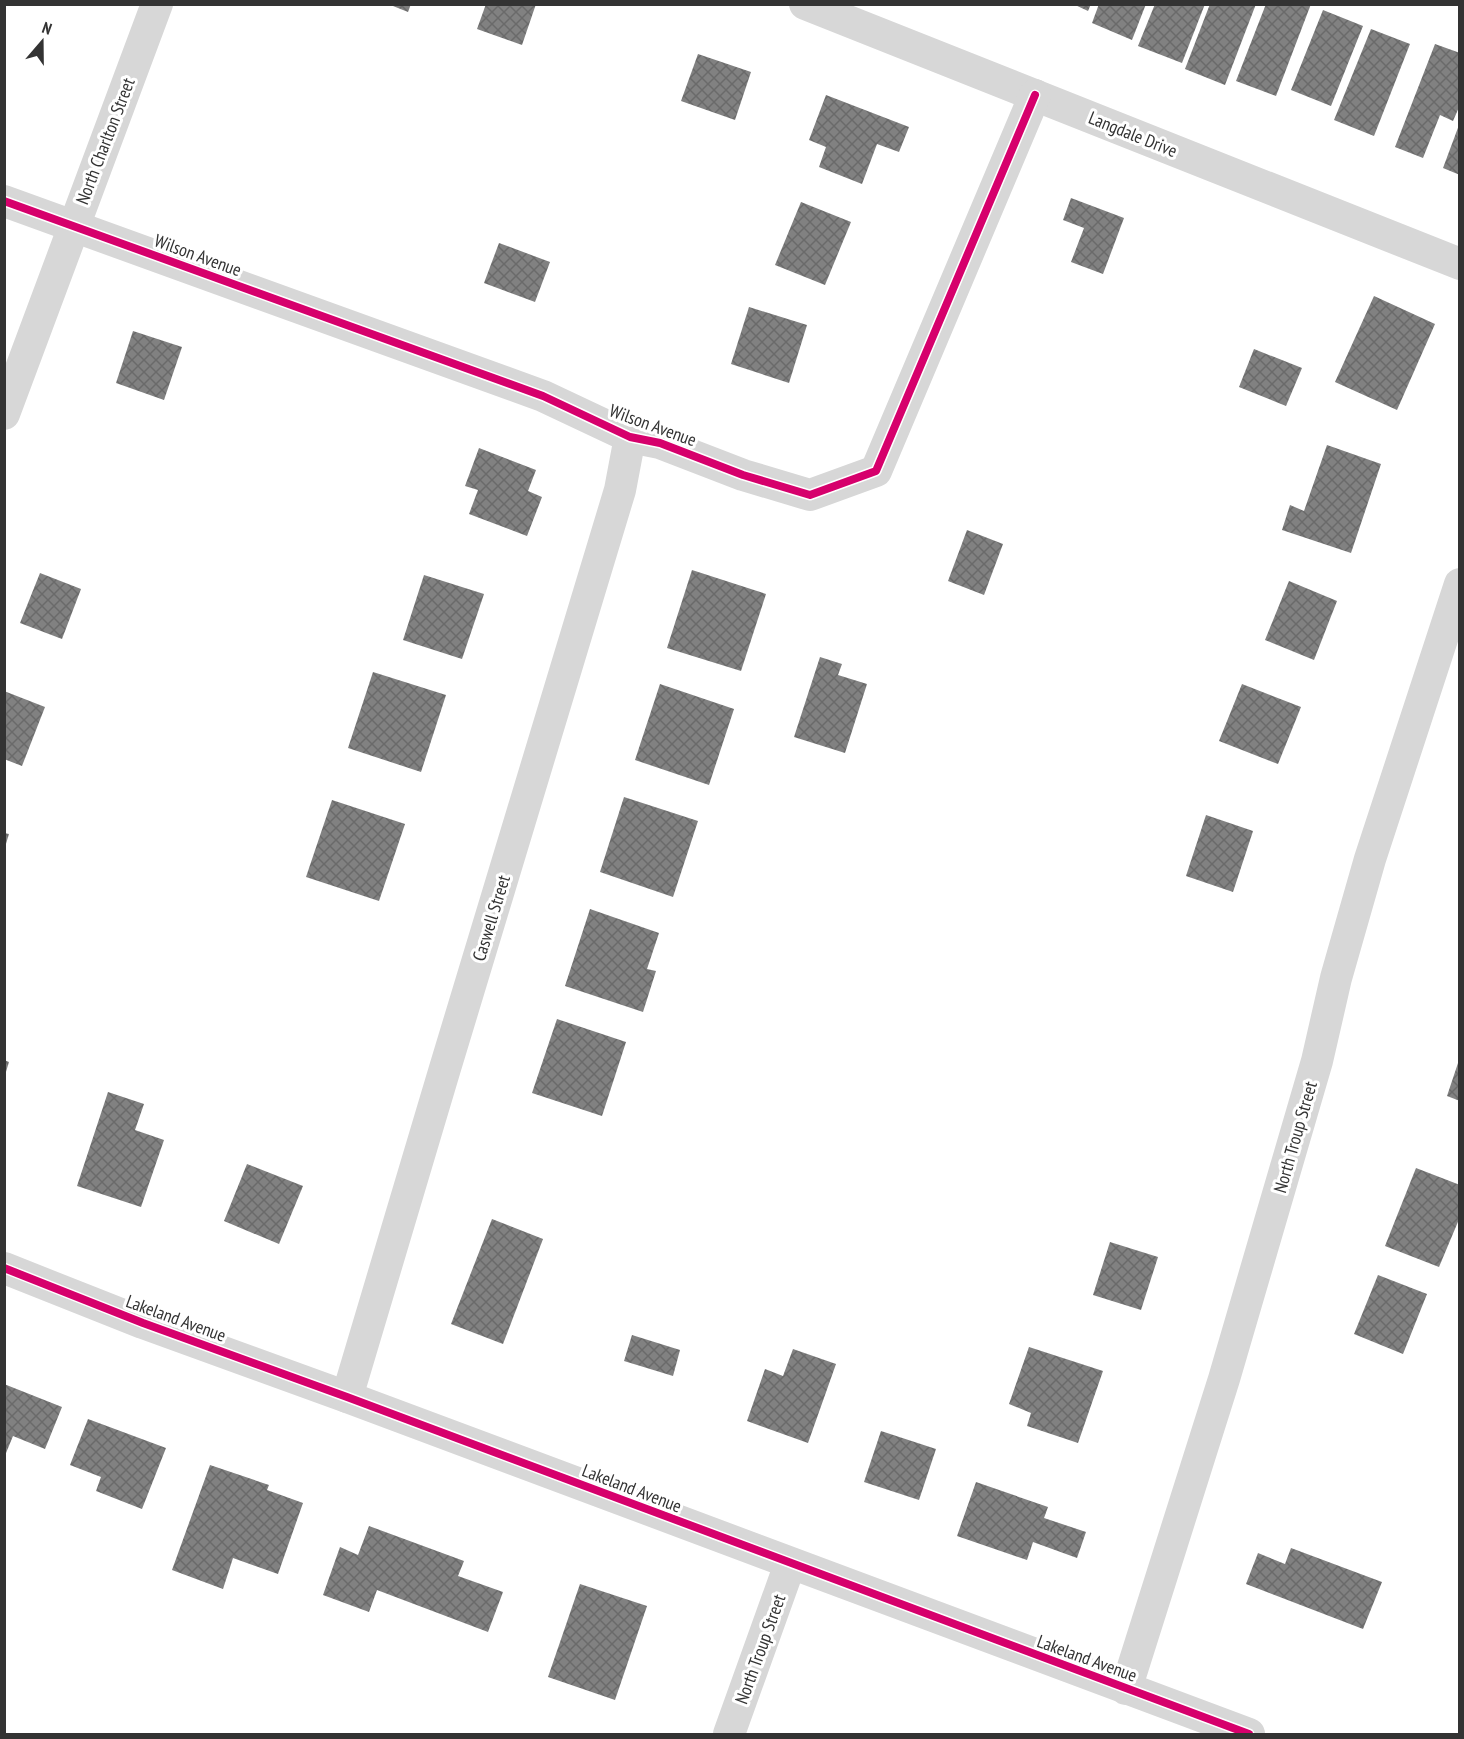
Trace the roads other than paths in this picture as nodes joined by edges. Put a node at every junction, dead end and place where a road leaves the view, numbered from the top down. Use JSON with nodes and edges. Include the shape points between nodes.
{"nodes":[{"id":1,"x":157,"y":4,"type":"edge"},
{"id":2,"x":811,"y":6,"type":"edge"},
{"id":3,"x":1035,"y":95,"type":"junction"},
{"id":4,"x":4,"y":201,"type":"edge"},
{"id":5,"x":73,"y":226,"type":"junction"},
{"id":6,"x":1460,"y":264,"type":"edge"},
{"id":7,"x":4,"y":414,"type":"edge"},
{"id":8,"x":630,"y":437,"type":"junction"},
{"id":9,"x":1460,"y":584,"type":"edge"},
{"id":10,"x":4,"y":1268,"type":"edge"},
{"id":11,"x":347,"y":1397,"type":"junction"},
{"id":12,"x":790,"y":1563,"type":"junction"},
{"id":13,"x":1126,"y":1689,"type":"junction"},
{"id":14,"x":729,"y":1734,"type":"edge"},
{"id":15,"x":1249,"y":1734,"type":"edge"}],
"edges":[{"from":1,"to":5,"type":"street","name":"North Charlton Street"},
{"from":2,"to":3,"type":"street","name":"Langdale Drive"},
{"from":3,"to":6,"type":"street","name":"Langdale Drive"},
{"from":3,"to":8,"type":"street","name":"Wilson Avenue","via":[[876,471],[810,495],[743,475],[660,443]]},
{"from":4,"to":5,"type":"street","name":"Wilson Avenue"},
{"from":5,"to":7,"type":"street","name":"North Charlton Street"},
{"from":5,"to":8,"type":"street","name":"Wilson Avenue","via":[[543,396]]},
{"from":8,"to":11,"type":"street","name":"Caswell Street","via":[[616,502]]},
{"from":9,"to":13,"type":"street","name":"North Troup Street","via":[[1370,859],[1317,1061],[1227,1368]]},
{"from":10,"to":11,"type":"street","name":"Lakeland Avenue"},
{"from":11,"to":12,"type":"street","name":"Lakeland Avenue"},
{"from":12,"to":13,"type":"street","name":"Lakeland Avenue"},
{"from":12,"to":14,"type":"street","name":"North Troup Street"},
{"from":13,"to":15,"type":"street","name":"Lakeland Avenue"}]}
